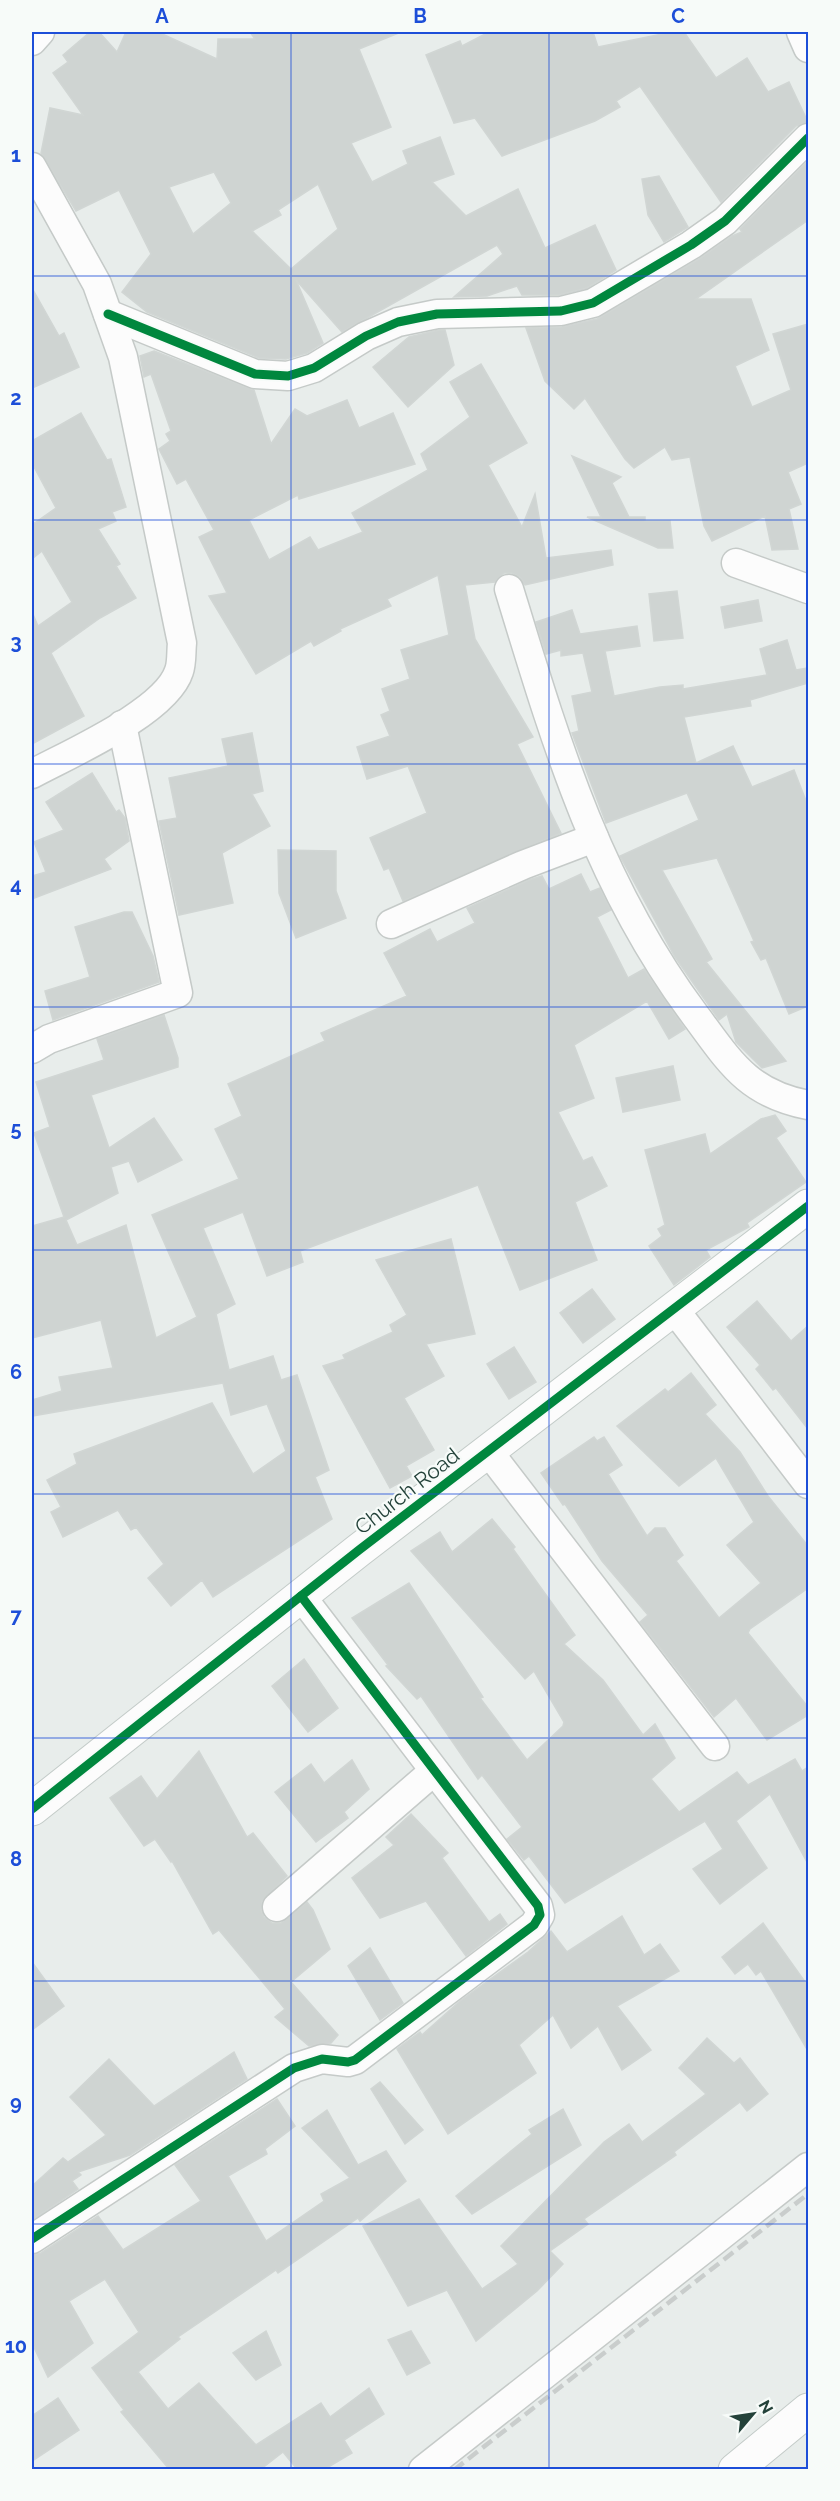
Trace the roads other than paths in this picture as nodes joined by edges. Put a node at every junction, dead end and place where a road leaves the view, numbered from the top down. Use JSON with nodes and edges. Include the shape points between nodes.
{"nodes":[{"id":1,"x":40,"y":32,"type":"edge"},
{"id":2,"x":801,"y":32,"type":"edge"},
{"id":3,"x":32,"y":40,"type":"edge"},
{"id":4,"x":808,"y":48,"type":"edge"},
{"id":5,"x":808,"y":138,"type":"edge"},
{"id":6,"x":32,"y":167,"type":"edge"},
{"id":7,"x":108,"y":314,"type":"junction"},
{"id":8,"x":736,"y":563,"type":"dead end"},
{"id":9,"x":509,"y":589,"type":"dead end"},
{"id":10,"x":808,"y":589,"type":"edge"},
{"id":11,"x":122,"y":725,"type":"junction"},
{"id":12,"x":32,"y":774,"type":"edge"},
{"id":13,"x":594,"y":838,"type":"junction"},
{"id":14,"x":391,"y":924,"type":"dead end"},
{"id":15,"x":32,"y":1049,"type":"edge"},
{"id":16,"x":808,"y":1105,"type":"edge"},
{"id":17,"x":808,"y":1206,"type":"edge"},
{"id":18,"x":674,"y":1309,"type":"junction"},
{"id":19,"x":488,"y":1451,"type":"junction"},
{"id":20,"x":808,"y":1484,"type":"edge"},
{"id":21,"x":301,"y":1596,"type":"junction"},
{"id":22,"x":715,"y":1746,"type":"dead end"},
{"id":23,"x":434,"y":1771,"type":"junction"},
{"id":24,"x":32,"y":1809,"type":"edge"},
{"id":25,"x":277,"y":1907,"type":"dead end"},
{"id":26,"x":808,"y":2167,"type":"edge"},
{"id":27,"x":32,"y":2239,"type":"edge"},
{"id":28,"x":808,"y":2410,"type":"edge"},
{"id":29,"x":423,"y":2469,"type":"edge"},
{"id":30,"x":735,"y":2469,"type":"edge"}],
"edges":[{"from":1,"to":3,"type":"street"},
{"from":2,"to":4,"type":"street"},
{"from":5,"to":7,"type":"street","via":[[725,221],[593,303],[561,311],[437,314],[398,322],[366,336],[314,368],[288,376],[255,374]]},
{"from":6,"to":7,"type":"street","via":[[97,284]]},
{"from":7,"to":11,"type":"street","via":[[123,357],[182,643],[179,672],[162,695]]},
{"from":8,"to":10,"type":"street"},
{"from":9,"to":13,"type":"street","via":[[555,742]]},
{"from":11,"to":12,"type":"street"},
{"from":11,"to":15,"type":"street","via":[[178,993],[50,1038]]},
{"from":13,"to":14,"type":"street"},
{"from":13,"to":16,"type":"street","via":[[626,909],[670,981],[724,1053],[748,1080],[773,1096]]},
{"from":17,"to":18,"type":"street","name":"Church Road"},
{"from":18,"to":19,"type":"street","name":"Church Road"},
{"from":18,"to":20,"type":"street"},
{"from":19,"to":21,"type":"street","name":"Church Road"},
{"from":19,"to":22,"type":"street"},
{"from":21,"to":23,"type":"street"},
{"from":21,"to":24,"type":"street","name":"Church Road"},
{"from":23,"to":25,"type":"street"},
{"from":23,"to":27,"type":"street","via":[[537,1906],[540,1915],[534,1925],[355,2060],[322,2059],[294,2068]]},
{"from":26,"to":29,"type":"street"},
{"from":28,"to":30,"type":"street"}]}
